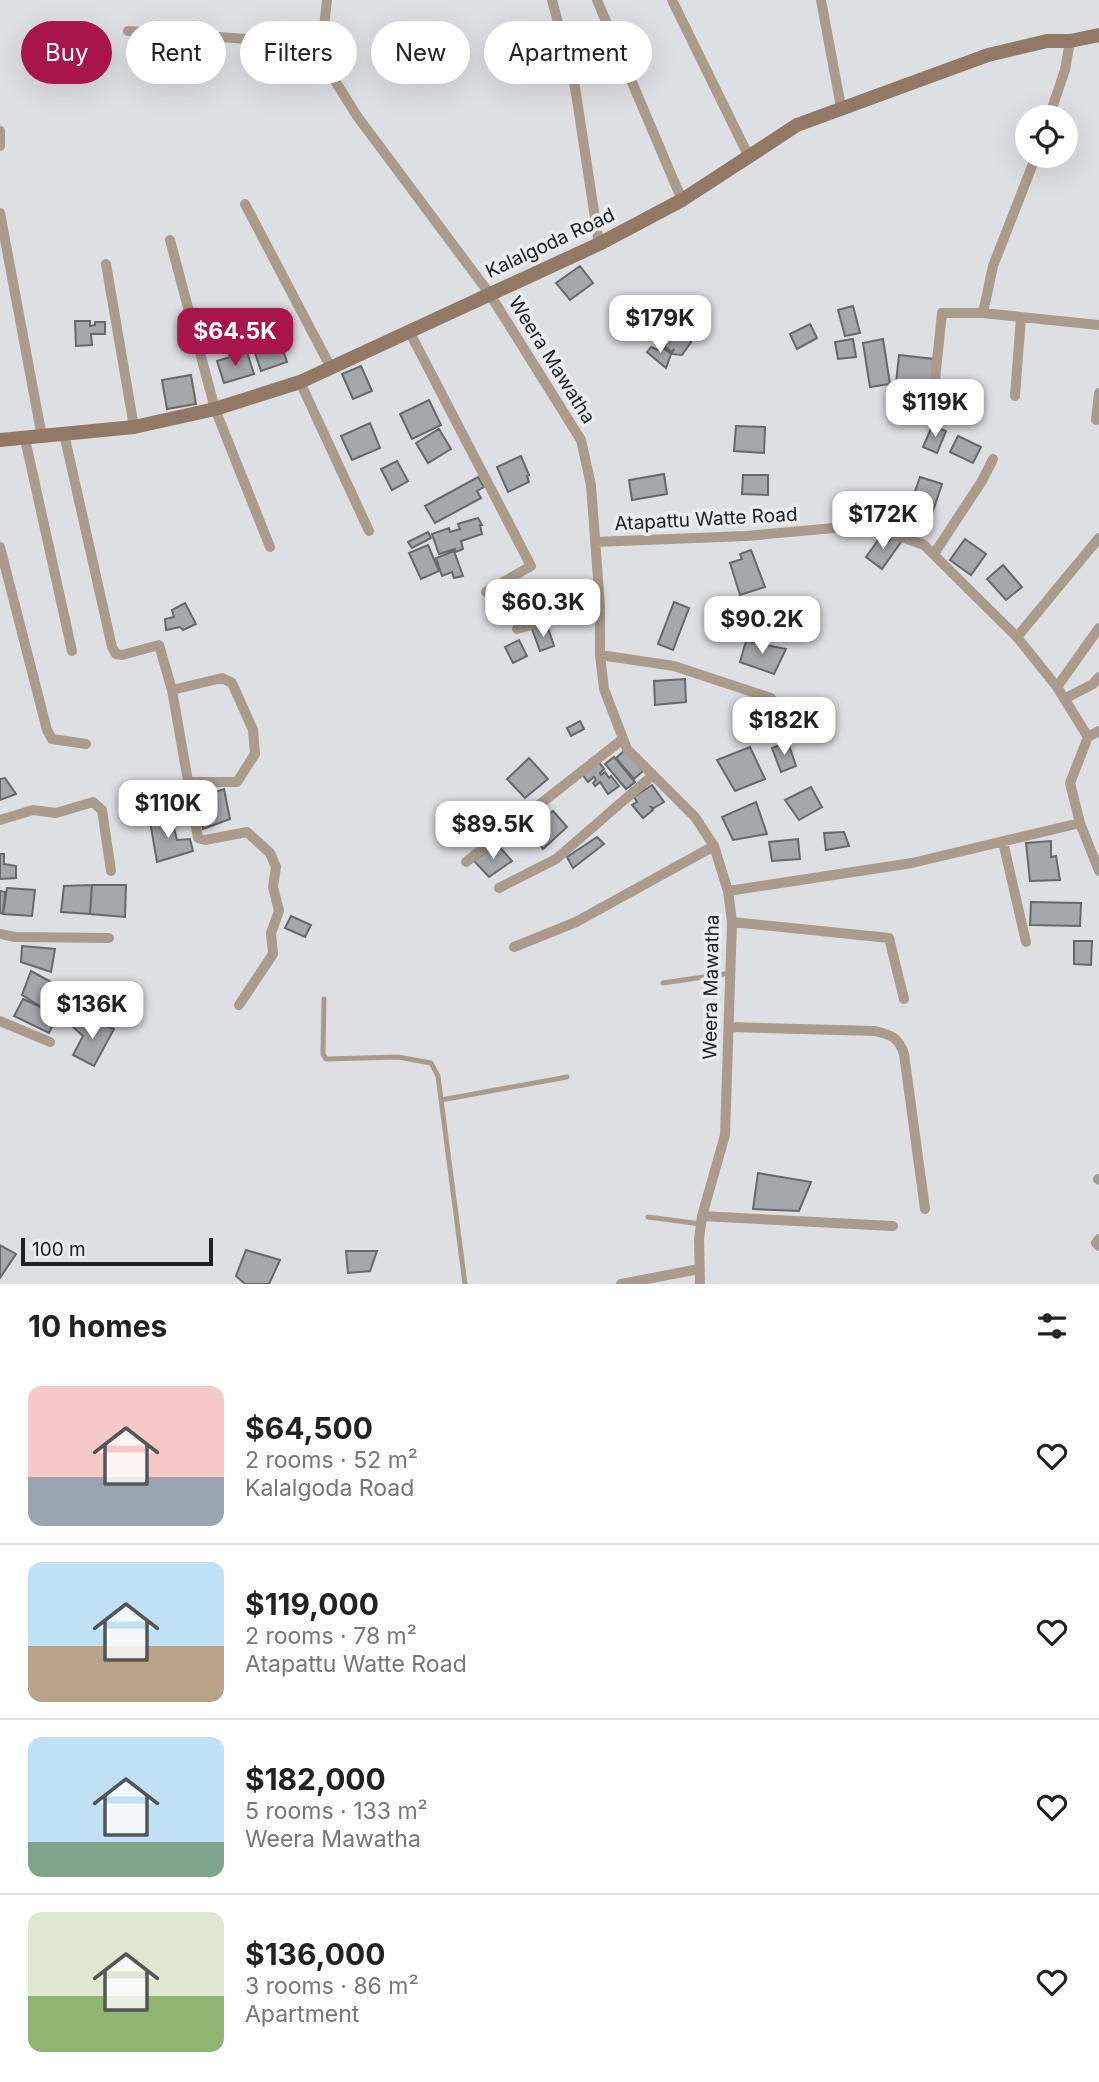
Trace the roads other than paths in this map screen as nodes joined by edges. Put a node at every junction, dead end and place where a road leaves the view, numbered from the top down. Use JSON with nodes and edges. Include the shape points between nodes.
{"nodes":[{"id":1,"x":327,"y":0,"type":"edge"},
{"id":2,"x":552,"y":0,"type":"edge"},
{"id":3,"x":597,"y":0,"type":"edge"},
{"id":4,"x":672,"y":0,"type":"edge"},
{"id":5,"x":821,"y":0,"type":"edge"},
{"id":6,"x":325,"y":21,"type":"edge"},
{"id":7,"x":1099,"y":35,"type":"edge"},
{"id":8,"x":1069,"y":41,"type":"junction"},
{"id":9,"x":337,"y":84,"type":"edge"},
{"id":10,"x":1053,"y":105,"type":"edge"},
{"id":11,"x":841,"y":107,"type":"junction"},
{"id":12,"x":0,"y":131,"type":"edge"},
{"id":13,"x":0,"y":146,"type":"edge"},
{"id":14,"x":748,"y":155,"type":"junction"},
{"id":15,"x":1031,"y":168,"type":"edge"},
{"id":16,"x":682,"y":200,"type":"junction"},
{"id":17,"x":245,"y":204,"type":"dead end"},
{"id":18,"x":0,"y":213,"type":"edge"},
{"id":19,"x":170,"y":240,"type":"dead end"},
{"id":20,"x":598,"y":244,"type":"junction"},
{"id":21,"x":106,"y":264,"type":"dead end"},
{"id":22,"x":489,"y":293,"type":"junction"},
{"id":23,"x":983,"y":313,"type":"junction"},
{"id":24,"x":1021,"y":317,"type":"junction"},
{"id":25,"x":1099,"y":325,"type":"edge"},
{"id":26,"x":409,"y":331,"type":"junction"},
{"id":27,"x":331,"y":368,"type":"junction"},
{"id":28,"x":300,"y":382,"type":"junction"},
{"id":29,"x":1099,"y":393,"type":"edge"},
{"id":30,"x":1016,"y":396,"type":"dead end"},
{"id":31,"x":933,"y":399,"type":"dead end"},
{"id":32,"x":215,"y":409,"type":"junction"},
{"id":33,"x":1096,"y":420,"type":"dead end"},
{"id":34,"x":134,"y":427,"type":"junction"},
{"id":35,"x":64,"y":434,"type":"junction"},
{"id":36,"x":42,"y":437,"type":"junction"},
{"id":37,"x":25,"y":439,"type":"junction"},
{"id":38,"x":0,"y":440,"type":"edge"},
{"id":39,"x":993,"y":459,"type":"dead end"},
{"id":40,"x":369,"y":531,"type":"dead end"},
{"id":41,"x":1099,"y":538,"type":"edge"},
{"id":42,"x":595,"y":542,"type":"junction"},
{"id":43,"x":0,"y":547,"type":"edge"},
{"id":44,"x":270,"y":547,"type":"dead end"},
{"id":45,"x":934,"y":554,"type":"junction"},
{"id":46,"x":486,"y":592,"type":"dead end"},
{"id":47,"x":600,"y":606,"type":"junction"},
{"id":48,"x":517,"y":628,"type":"dead end"},
{"id":49,"x":1099,"y":628,"type":"edge"},
{"id":50,"x":1017,"y":637,"type":"junction"},
{"id":51,"x":72,"y":651,"type":"dead end"},
{"id":52,"x":600,"y":655,"type":"junction"},
{"id":53,"x":1099,"y":677,"type":"edge"},
{"id":54,"x":1057,"y":687,"type":"junction"},
{"id":55,"x":172,"y":690,"type":"junction"},
{"id":56,"x":771,"y":698,"type":"dead end"},
{"id":57,"x":1064,"y":699,"type":"junction"},
{"id":58,"x":1099,"y":731,"type":"edge"},
{"id":59,"x":1088,"y":737,"type":"junction"},
{"id":60,"x":623,"y":739,"type":"junction"},
{"id":61,"x":86,"y":744,"type":"dead end"},
{"id":62,"x":653,"y":775,"type":"junction"},
{"id":63,"x":188,"y":782,"type":"junction"},
{"id":64,"x":0,"y":820,"type":"edge"},
{"id":65,"x":1080,"y":823,"type":"junction"},
{"id":66,"x":1003,"y":842,"type":"junction"},
{"id":67,"x":713,"y":846,"type":"junction"},
{"id":68,"x":466,"y":862,"type":"dead end"},
{"id":69,"x":111,"y":871,"type":"dead end"},
{"id":70,"x":1099,"y":871,"type":"edge"},
{"id":71,"x":499,"y":888,"type":"dead end"},
{"id":72,"x":728,"y":891,"type":"junction"},
{"id":73,"x":732,"y":922,"type":"junction"},
{"id":74,"x":0,"y":934,"type":"edge"},
{"id":75,"x":109,"y":938,"type":"dead end"},
{"id":76,"x":1027,"y":942,"type":"dead end"},
{"id":77,"x":514,"y":947,"type":"dead end"},
{"id":78,"x":731,"y":973,"type":"junction"},
{"id":79,"x":663,"y":983,"type":"dead end"},
{"id":80,"x":324,"y":999,"type":"dead end"},
{"id":81,"x":904,"y":999,"type":"dead end"},
{"id":82,"x":239,"y":1005,"type":"dead end"},
{"id":83,"x":0,"y":1021,"type":"edge"},
{"id":84,"x":730,"y":1027,"type":"junction"},
{"id":85,"x":50,"y":1042,"type":"dead end"},
{"id":86,"x":567,"y":1077,"type":"dead end"},
{"id":87,"x":441,"y":1100,"type":"junction"},
{"id":88,"x":925,"y":1209,"type":"dead end"},
{"id":89,"x":648,"y":1217,"type":"dead end"},
{"id":90,"x":702,"y":1220,"type":"junction"},
{"id":91,"x":893,"y":1226,"type":"dead end"},
{"id":92,"x":1099,"y":1239,"type":"edge"},
{"id":93,"x":1099,"y":1246,"type":"edge"},
{"id":94,"x":698,"y":1269,"type":"junction"},
{"id":95,"x":465,"y":1284,"type":"edge"},
{"id":96,"x":621,"y":1284,"type":"edge"},
{"id":97,"x":700,"y":1284,"type":"edge"}],
"edges":[{"from":1,"to":6,"type":"street"},
{"from":2,"to":20,"type":"street","via":[[575,87]]},
{"from":3,"to":16,"type":"street"},
{"from":4,"to":14,"type":"street"},
{"from":5,"to":11,"type":"street"},
{"from":7,"to":8,"type":"street","name":"Kalalgoda Road"},
{"from":8,"to":10,"type":"street"},
{"from":8,"to":11,"type":"street","name":"Kalalgoda Road","via":[[1047,41],[988,55]]},
{"from":9,"to":22,"type":"street","name":"Weera Mawatha"},
{"from":11,"to":14,"type":"street","name":"Kalalgoda Road","via":[[797,125]]},
{"from":12,"to":13,"type":"street"},
{"from":14,"to":16,"type":"street","name":"Kalalgoda Road"},
{"from":15,"to":23,"type":"street","via":[[993,266]]},
{"from":16,"to":20,"type":"street","name":"Kalalgoda Road"},
{"from":17,"to":27,"type":"street"},
{"from":18,"to":36,"type":"street"},
{"from":19,"to":32,"type":"street"},
{"from":20,"to":22,"type":"street","name":"Kalalgoda Road"},
{"from":21,"to":34,"type":"street"},
{"from":22,"to":26,"type":"street","name":"Kalalgoda Road"},
{"from":22,"to":42,"type":"street","name":"Weera Mawatha","via":[[581,440],[591,485]]},
{"from":23,"to":24,"type":"street"},
{"from":23,"to":31,"type":"street","via":[[942,313]]},
{"from":24,"to":25,"type":"street"},
{"from":24,"to":30,"type":"street"},
{"from":26,"to":27,"type":"street","name":"Kalalgoda Road"},
{"from":26,"to":46,"type":"street","via":[[531,566]]},
{"from":27,"to":28,"type":"street","name":"Kalalgoda Road"},
{"from":28,"to":32,"type":"street","name":"Kalalgoda Road"},
{"from":28,"to":40,"type":"street"},
{"from":29,"to":33,"type":"street"},
{"from":32,"to":34,"type":"street","name":"Kalalgoda Road"},
{"from":32,"to":44,"type":"street"},
{"from":34,"to":35,"type":"street","name":"Kalalgoda Road"},
{"from":35,"to":36,"type":"street","name":"Kalalgoda Road"},
{"from":35,"to":55,"type":"street","via":[[112,646],[122,654],[159,645]]},
{"from":36,"to":37,"type":"street","name":"Kalalgoda Road"},
{"from":37,"to":38,"type":"street","name":"Kalalgoda Road"},
{"from":37,"to":51,"type":"street"},
{"from":39,"to":45,"type":"street"},
{"from":41,"to":50,"type":"street"},
{"from":42,"to":45,"type":"street","name":"Atapattu Watte Road","via":[[868,525],[923,545]]},
{"from":42,"to":47,"type":"street","name":"Weera Mawatha"},
{"from":43,"to":61,"type":"street","via":[[47,730],[52,739]]},
{"from":45,"to":50,"type":"street","name":"Atapattu Watte Road"},
{"from":47,"to":48,"type":"street"},
{"from":47,"to":52,"type":"street","name":"Weera Mawatha"},
{"from":49,"to":54,"type":"street"},
{"from":50,"to":54,"type":"street","name":"Atapattu Watte Road"},
{"from":52,"to":56,"type":"street","via":[[674,666]]},
{"from":52,"to":60,"type":"street","name":"Weera Mawatha","via":[[604,689]]},
{"from":53,"to":57,"type":"street"},
{"from":54,"to":57,"type":"street","name":"Atapattu Watte Road"},
{"from":55,"to":63,"type":"street"},
{"from":55,"to":63,"type":"street","via":[[222,678],[232,682],[253,730],[255,754],[237,782]]},
{"from":57,"to":59,"type":"street","name":"Atapattu Watte Road"},
{"from":58,"to":59,"type":"street"},
{"from":59,"to":65,"type":"street","via":[[1070,783]]},
{"from":60,"to":62,"type":"street","name":"Weera Mawatha"},
{"from":60,"to":68,"type":"street"},
{"from":62,"to":67,"type":"street","name":"Weera Mawatha","via":[[695,817]]},
{"from":62,"to":71,"type":"street","via":[[556,859]]},
{"from":63,"to":82,"type":"street","via":[[198,838],[247,832],[270,853],[276,867],[279,911],[271,933],[273,954]]},
{"from":64,"to":69,"type":"street","via":[[33,810],[56,813],[93,802],[102,810]]},
{"from":65,"to":66,"type":"street"},
{"from":65,"to":70,"type":"street"},
{"from":66,"to":72,"type":"street","via":[[912,863]]},
{"from":66,"to":76,"type":"street"},
{"from":67,"to":72,"type":"street","name":"Weera Mawatha"},
{"from":67,"to":77,"type":"street","via":[[576,922]]},
{"from":72,"to":73,"type":"street","name":"Weera Mawatha"},
{"from":73,"to":78,"type":"street","name":"Weera Mawatha"},
{"from":73,"to":81,"type":"street","via":[[888,938]]},
{"from":74,"to":75,"type":"street"},
{"from":78,"to":79,"type":"lane"},
{"from":78,"to":84,"type":"street","name":"Weera Mawatha"},
{"from":80,"to":87,"type":"lane","via":[[326,1059],[398,1056],[431,1063]]},
{"from":83,"to":85,"type":"street"},
{"from":84,"to":88,"type":"street","via":[[875,1031],[900,1042]]},
{"from":84,"to":90,"type":"street","name":"Weera Mawatha","via":[[725,1135]]},
{"from":86,"to":87,"type":"lane"},
{"from":87,"to":95,"type":"lane"},
{"from":89,"to":90,"type":"lane"},
{"from":90,"to":91,"type":"street"},
{"from":90,"to":94,"type":"street","name":"Weera Mawatha"},
{"from":92,"to":93,"type":"street"},
{"from":94,"to":96,"type":"street"},
{"from":94,"to":97,"type":"street","name":"Weera Mawatha"}]}
